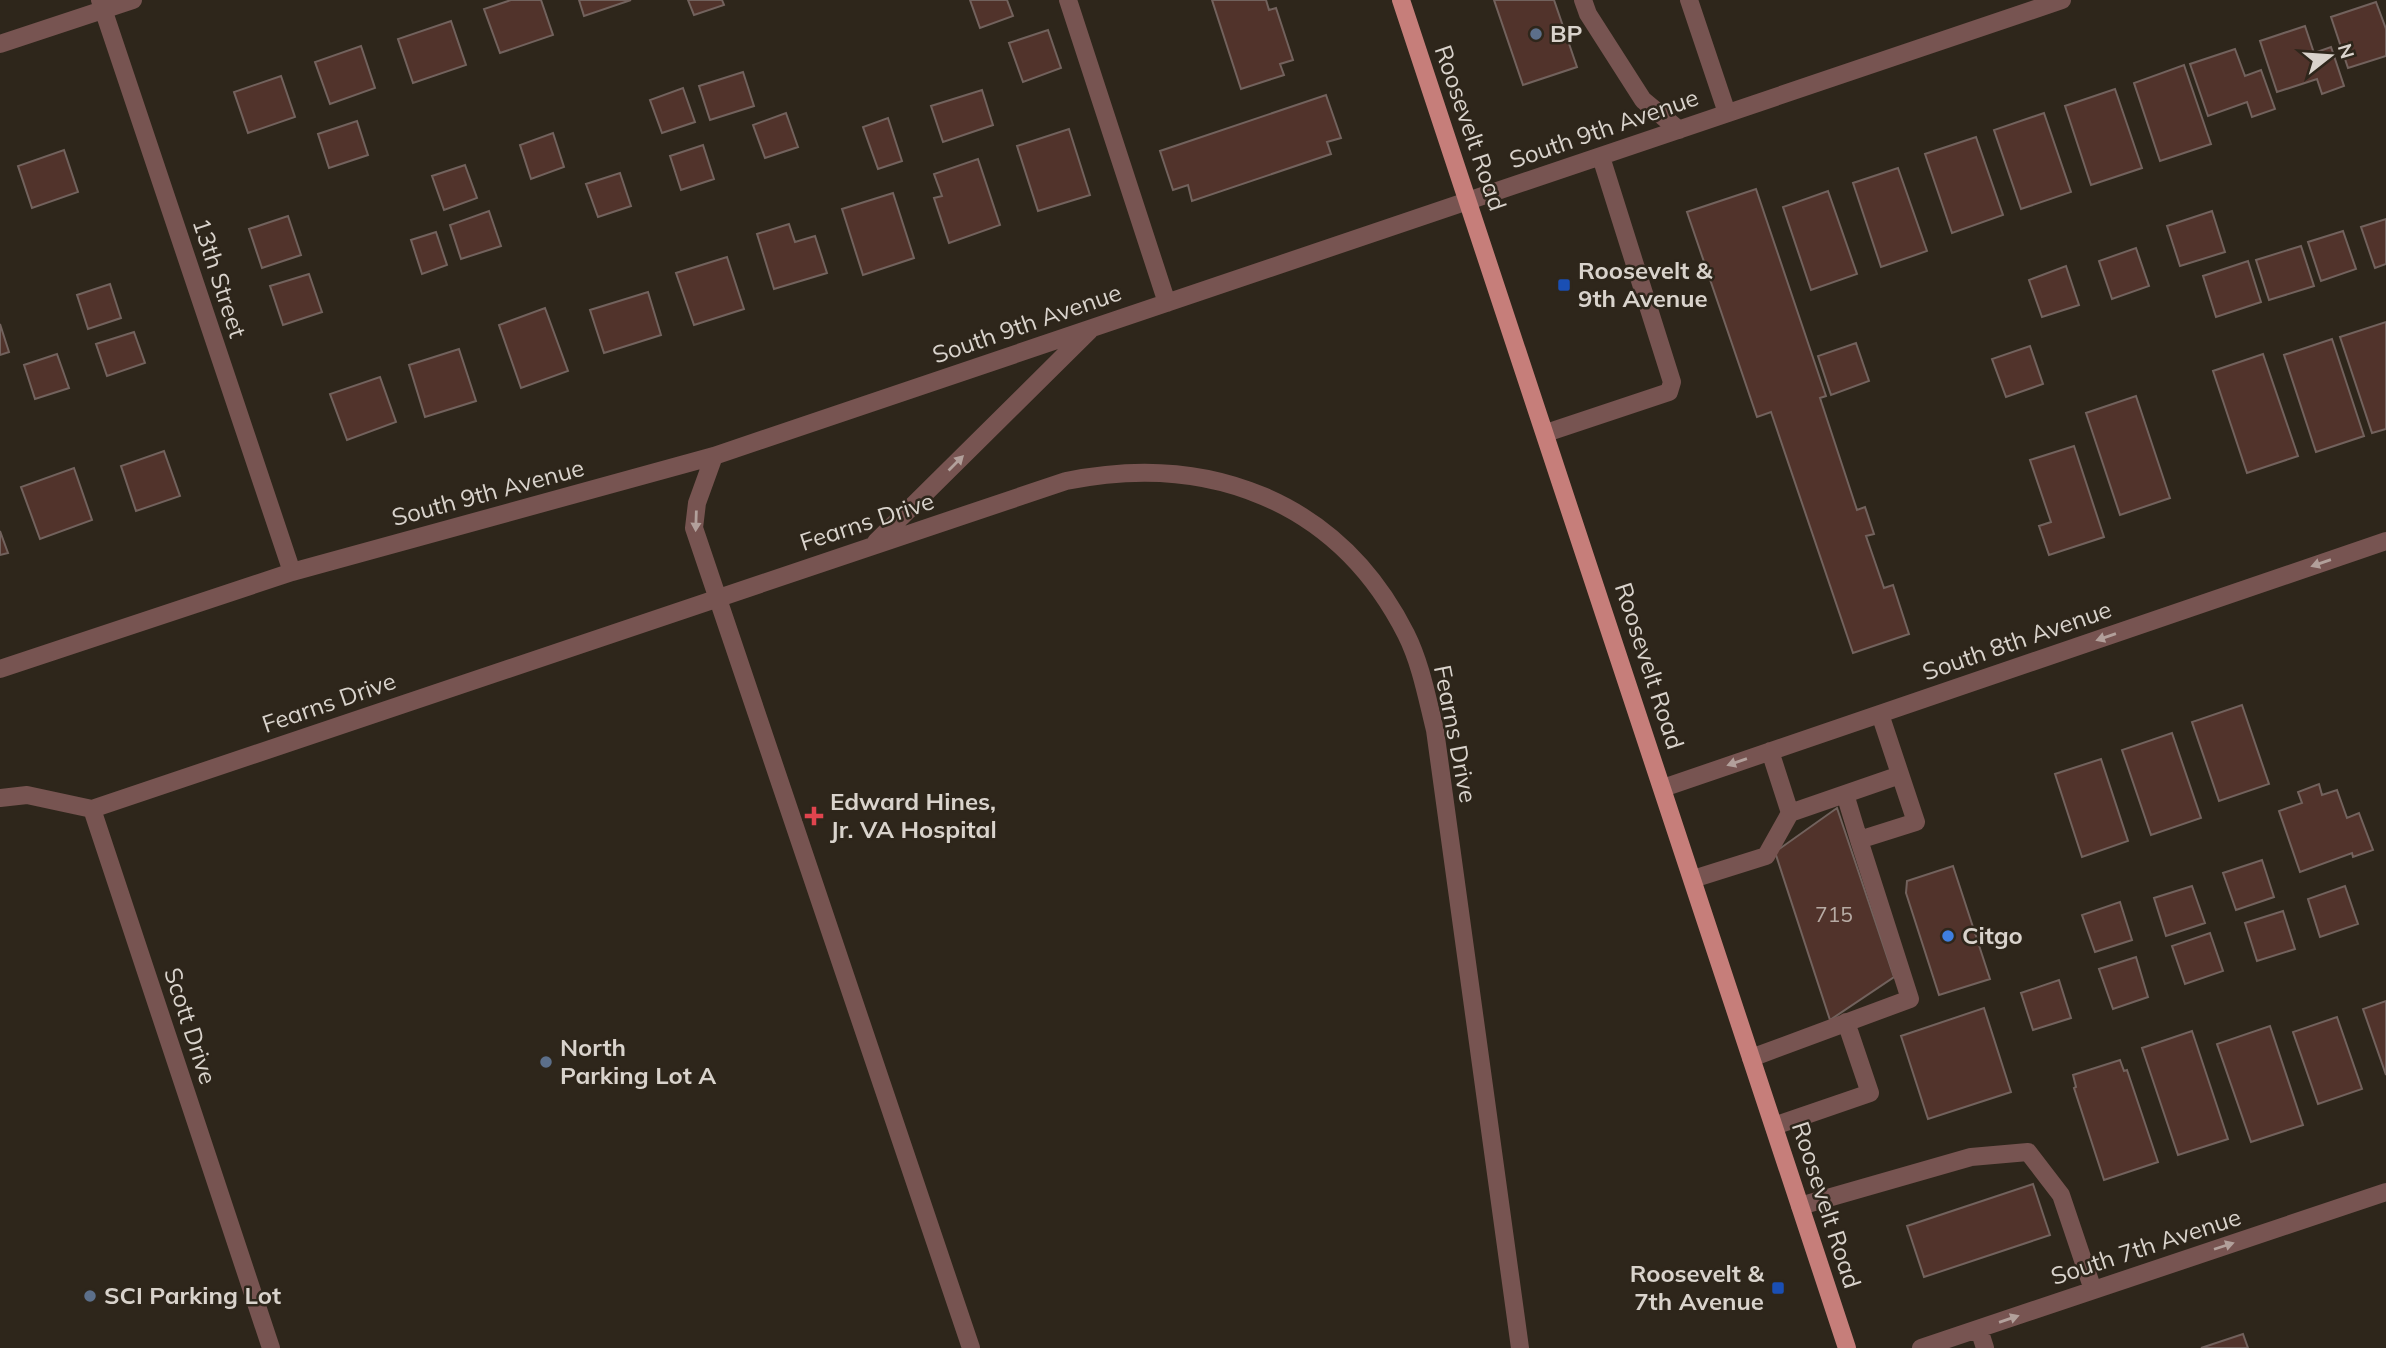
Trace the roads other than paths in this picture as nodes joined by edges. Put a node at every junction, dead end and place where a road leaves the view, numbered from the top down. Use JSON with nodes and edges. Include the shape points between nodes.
{"nodes":[{"id":1,"x":133,"y":0,"type":"edge"},
{"id":2,"x":1068,"y":0,"type":"edge"},
{"id":3,"x":1401,"y":0,"type":"edge"},
{"id":4,"x":1583,"y":0,"type":"edge"},
{"id":5,"x":1689,"y":0,"type":"edge"},
{"id":6,"x":2062,"y":0,"type":"edge"},
{"id":7,"x":102,"y":5,"type":"edge"},
{"id":8,"x":0,"y":44,"type":"edge"},
{"id":9,"x":1727,"y":113,"type":"junction"},
{"id":10,"x":1678,"y":130,"type":"junction"},
{"id":11,"x":1601,"y":157,"type":"junction"},
{"id":12,"x":1469,"y":200,"type":"junction"},
{"id":13,"x":1167,"y":303,"type":"junction"},
{"id":14,"x":1093,"y":327,"type":"junction"},
{"id":15,"x":1546,"y":433,"type":"junction"},
{"id":16,"x":714,"y":456,"type":"junction"},
{"id":17,"x":2386,"y":541,"type":"edge"},
{"id":18,"x":873,"y":545,"type":"junction"},
{"id":19,"x":292,"y":572,"type":"junction"},
{"id":20,"x":716,"y":598,"type":"junction"},
{"id":21,"x":0,"y":669,"type":"edge"},
{"id":22,"x":1880,"y":714,"type":"junction"},
{"id":23,"x":1770,"y":751,"type":"junction"},
{"id":24,"x":1900,"y":775,"type":"junction"},
{"id":25,"x":1663,"y":788,"type":"junction"},
{"id":26,"x":1845,"y":794,"type":"junction"},
{"id":27,"x":0,"y":798,"type":"edge"},
{"id":28,"x":92,"y":809,"type":"junction"},
{"id":29,"x":1790,"y":813,"type":"junction"},
{"id":30,"x":1859,"y":840,"type":"junction"},
{"id":31,"x":1693,"y":879,"type":"junction"},
{"id":32,"x":1846,"y":1023,"type":"junction"},
{"id":33,"x":1751,"y":1058,"type":"junction"},
{"id":34,"x":1774,"y":1126,"type":"junction"},
{"id":35,"x":2386,"y":1192,"type":"edge"},
{"id":36,"x":1800,"y":1206,"type":"junction"},
{"id":37,"x":2093,"y":1290,"type":"junction"},
{"id":38,"x":1979,"y":1329,"type":"junction"},
{"id":39,"x":271,"y":1348,"type":"edge"},
{"id":40,"x":971,"y":1348,"type":"edge"},
{"id":41,"x":1520,"y":1348,"type":"edge"},
{"id":42,"x":1847,"y":1348,"type":"edge"},
{"id":43,"x":1921,"y":1348,"type":"edge"},
{"id":44,"x":1985,"y":1348,"type":"edge"}],
"edges":[{"from":1,"to":7,"type":"street"},
{"from":2,"to":13,"type":"street"},
{"from":3,"to":12,"type":"main road","name":"Roosevelt Road"},
{"from":4,"to":10,"type":"street","via":[[1643,100]]},
{"from":5,"to":9,"type":"street"},
{"from":6,"to":9,"type":"street","name":"South 9th Avenue"},
{"from":7,"to":8,"type":"street"},
{"from":7,"to":19,"type":"street","name":"13th Street"},
{"from":9,"to":10,"type":"street","name":"South 9th Avenue"},
{"from":10,"to":11,"type":"street","name":"South 9th Avenue"},
{"from":11,"to":12,"type":"street","name":"South 9th Avenue"},
{"from":11,"to":15,"type":"street","via":[[1672,382],[1669,392]]},
{"from":12,"to":13,"type":"street","name":"South 9th Avenue"},
{"from":12,"to":15,"type":"main road","name":"Roosevelt Road"},
{"from":13,"to":14,"type":"street","name":"South 9th Avenue"},
{"from":14,"to":16,"type":"street","name":"South 9th Avenue"},
{"from":18,"to":14,"type":"street","one_way":true},
{"from":15,"to":25,"type":"main road","name":"Roosevelt Road"},
{"from":16,"to":19,"type":"street","name":"South 9th Avenue"},
{"from":16,"to":20,"type":"street","one_way":true,"via":[[697,503],[694,528]]},
{"from":17,"to":22,"type":"street","name":"South 8th Avenue","one_way":true},
{"from":18,"to":20,"type":"street","name":"Fearns Drive"},
{"from":18,"to":41,"type":"street","name":"Fearns Drive","via":[[1066,481],[1108,473],[1189,474],[1262,495],[1293,513],[1325,534],[1381,594],[1406,634],[1423,678],[1435,730]]},
{"from":19,"to":21,"type":"street","name":"South 9th Avenue"},
{"from":20,"to":28,"type":"street","name":"Fearns Drive"},
{"from":20,"to":40,"type":"street"},
{"from":22,"to":23,"type":"street","name":"South 8th Avenue"},
{"from":22,"to":24,"type":"street"},
{"from":23,"to":25,"type":"street","name":"South 8th Avenue","one_way":true},
{"from":23,"to":29,"type":"street"},
{"from":24,"to":26,"type":"street"},
{"from":24,"to":30,"type":"street","via":[[1916,822]]},
{"from":25,"to":31,"type":"main road","name":"Roosevelt Road"},
{"from":26,"to":29,"type":"street"},
{"from":26,"to":30,"type":"street"},
{"from":27,"to":28,"type":"street","via":[[27,795]]},
{"from":28,"to":39,"type":"street","name":"Scott Drive"},
{"from":29,"to":31,"type":"street","via":[[1766,856]]},
{"from":30,"to":32,"type":"street","via":[[1910,999]]},
{"from":31,"to":33,"type":"main road","name":"Roosevelt Road"},
{"from":32,"to":33,"type":"street"},
{"from":32,"to":34,"type":"street","via":[[1870,1093]]},
{"from":33,"to":34,"type":"main road","name":"Roosevelt Road"},
{"from":34,"to":36,"type":"main road","name":"Roosevelt Road"},
{"from":37,"to":35,"type":"street","name":"South 7th Avenue","one_way":true},
{"from":36,"to":37,"type":"street","via":[[1971,1157],[2028,1152],[2060,1195]]},
{"from":36,"to":42,"type":"main road","name":"Roosevelt Road"},
{"from":38,"to":37,"type":"street","name":"South 7th Avenue","one_way":true},
{"from":38,"to":43,"type":"street","name":"South 7th Avenue"},
{"from":38,"to":44,"type":"street"}]}
